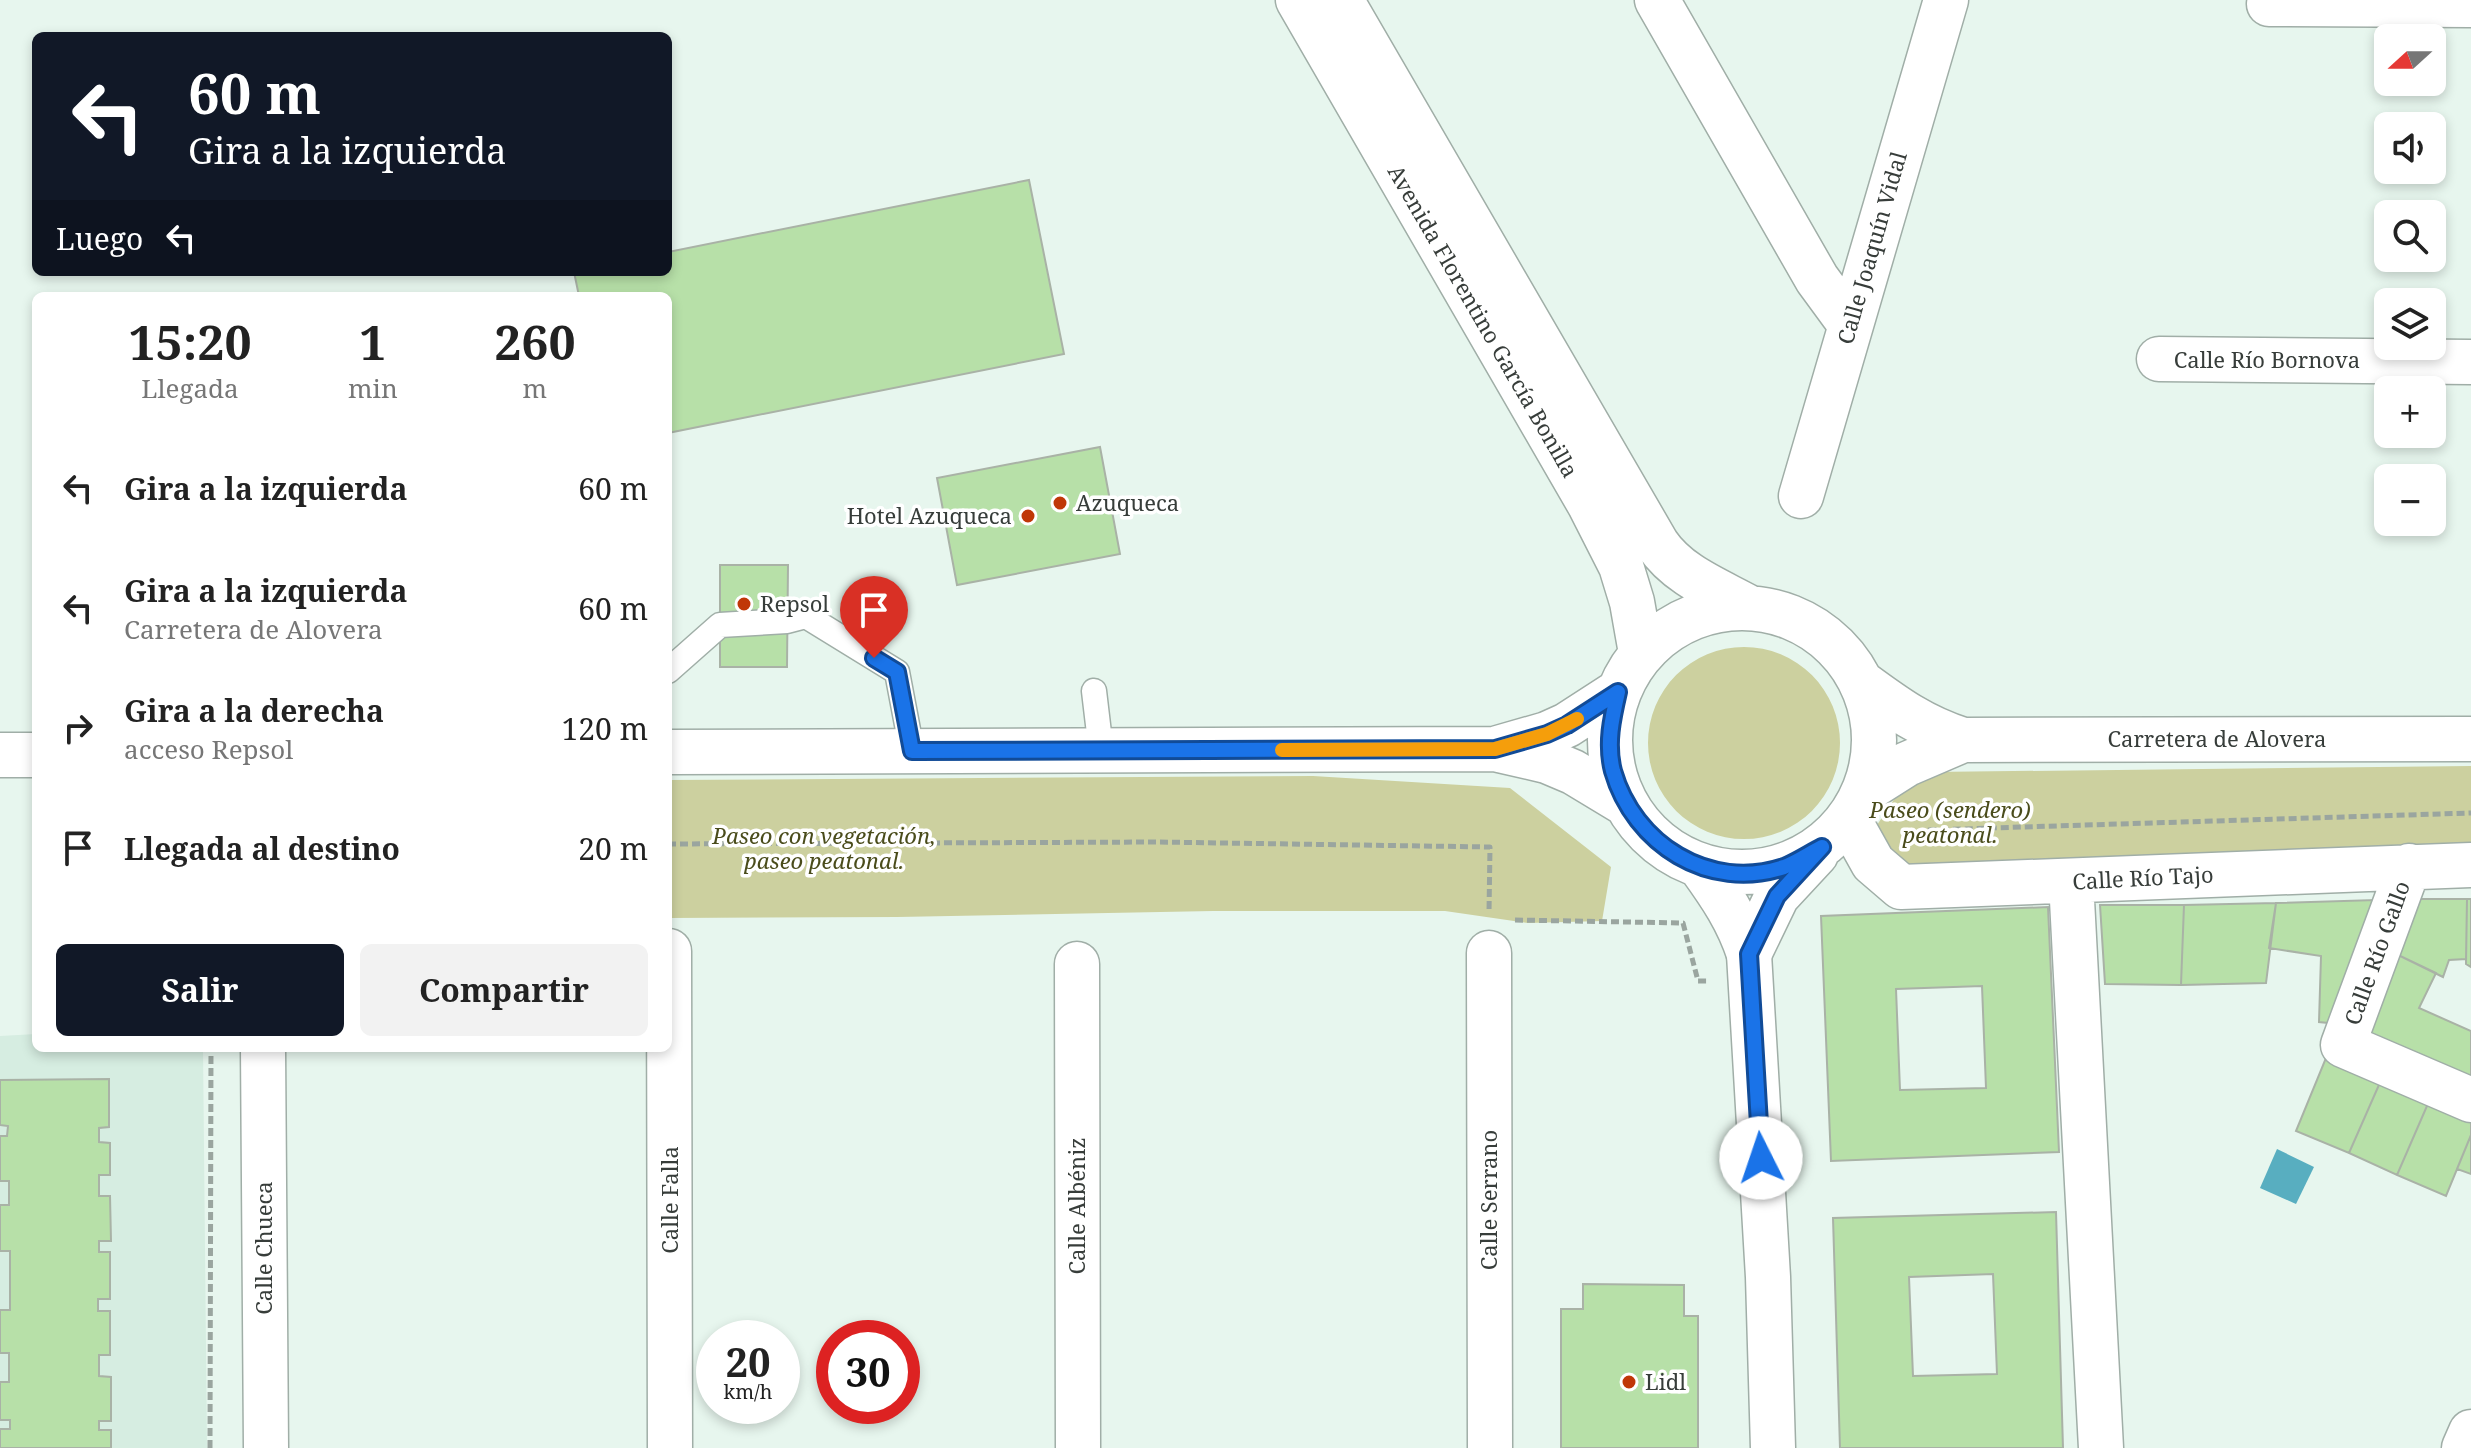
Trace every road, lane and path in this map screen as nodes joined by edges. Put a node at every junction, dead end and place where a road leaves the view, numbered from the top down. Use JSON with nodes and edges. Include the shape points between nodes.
{"nodes":[{"id":1,"x":1298,"y":0,"type":"edge"},
{"id":2,"x":1341,"y":0,"type":"edge"},
{"id":3,"x":1657,"y":0,"type":"edge"},
{"id":4,"x":1946,"y":0,"type":"edge"},
{"id":5,"x":2269,"y":4,"type":"dead end"},
{"id":6,"x":2471,"y":5,"type":"edge"},
{"id":7,"x":1850,"y":324,"type":"junction"},
{"id":8,"x":2159,"y":359,"type":"dead end"},
{"id":9,"x":2471,"y":362,"type":"edge"},
{"id":10,"x":1801,"y":496,"type":"dead end"},
{"id":11,"x":1748,"y":607,"type":"junction"},
{"id":12,"x":1641,"y":653,"type":"junction"},
{"id":13,"x":672,"y":667,"type":"edge"},
{"id":14,"x":1862,"y":683,"type":"junction"},
{"id":15,"x":1094,"y":691,"type":"dead end"},
{"id":16,"x":1618,"y":692,"type":"junction"},
{"id":17,"x":2471,"y":739,"type":"edge"},
{"id":18,"x":1963,"y":740,"type":"junction"},
{"id":19,"x":1495,"y":749,"type":"junction"},
{"id":20,"x":1101,"y":750,"type":"junction"},
{"id":21,"x":912,"y":751,"type":"junction"},
{"id":22,"x":672,"y":752,"type":"edge"},
{"id":23,"x":0,"y":755,"type":"edge"},
{"id":24,"x":32,"y":755,"type":"edge"},
{"id":25,"x":1626,"y":804,"type":"junction"},
{"id":26,"x":1846,"y":819,"type":"junction"},
{"id":27,"x":672,"y":844,"type":"edge"},
{"id":28,"x":2471,"y":865,"type":"edge"},
{"id":29,"x":1700,"y":866,"type":"junction"},
{"id":30,"x":2409,"y":866,"type":"junction"},
{"id":31,"x":2071,"y":881,"type":"junction"},
{"id":32,"x":1494,"y":931,"type":"junction"},
{"id":33,"x":1749,"y":954,"type":"junction"},
{"id":34,"x":1077,"y":964,"type":"dead end"},
{"id":35,"x":1712,"y":981,"type":"dead end"},
{"id":36,"x":211,"y":1052,"type":"edge"},
{"id":37,"x":263,"y":1052,"type":"edge"},
{"id":38,"x":669,"y":1052,"type":"edge"},
{"id":39,"x":2471,"y":1100,"type":"edge"},
{"id":40,"x":2471,"y":1432,"type":"edge"},
{"id":41,"x":210,"y":1448,"type":"edge"},
{"id":42,"x":266,"y":1448,"type":"edge"},
{"id":43,"x":670,"y":1448,"type":"edge"},
{"id":44,"x":1078,"y":1448,"type":"edge"},
{"id":45,"x":1490,"y":1448,"type":"edge"},
{"id":46,"x":1773,"y":1448,"type":"edge"},
{"id":47,"x":2101,"y":1448,"type":"edge"},
{"id":48,"x":2464,"y":1448,"type":"edge"}],
"edges":[{"from":1,"to":12,"type":"street","name":"Avenida Florentino García Bonilla","via":[[1590,505],[1621,566]]},
{"from":2,"to":11,"type":"street","name":"Avenida Florentino García Bonilla","via":[[1657,544],[1686,573]]},
{"from":3,"to":7,"type":"street","via":[[1817,279]]},
{"from":4,"to":7,"type":"street","name":"Calle Joaquín Vidal"},
{"from":5,"to":6,"type":"street"},
{"from":7,"to":10,"type":"street","name":"Calle Joaquín Vidal"},
{"from":8,"to":9,"type":"street","name":"Calle Río Bornova"},
{"from":11,"to":12,"type":"street","via":[[1708,612],[1672,627]]},
{"from":11,"to":14,"type":"street","via":[[1783,614],[1815,629],[1842,653]]},
{"from":12,"to":16,"type":"street"},
{"from":13,"to":21,"type":"lane","via":[[720,625],[806,616],[897,672]]},
{"from":14,"to":18,"type":"street","name":"Carretera de Alovera","via":[[1912,720]]},
{"from":14,"to":26,"type":"street","via":[[1873,718],[1874,754]]},
{"from":15,"to":20,"type":"lane"},
{"from":16,"to":19,"type":"street","via":[[1567,725]]},
{"from":16,"to":25,"type":"street","via":[[1610,730],[1613,768]]},
{"from":17,"to":18,"type":"street","name":"Carretera de Alovera"},
{"from":18,"to":26,"type":"street","name":"Carretera de Alovera","via":[[1907,764]]},
{"from":19,"to":20,"type":"street"},
{"from":19,"to":25,"type":"street","via":[[1547,761]]},
{"from":20,"to":21,"type":"street"},
{"from":21,"to":22,"type":"street"},
{"from":23,"to":24,"type":"street"},
{"from":25,"to":29,"type":"street","via":[[1661,845]]},
{"from":26,"to":29,"type":"street","via":[[1784,867],[1742,873]]},
{"from":26,"to":31,"type":"street","name":"Calle Río Tajo","via":[[1873,863],[1901,887]]},
{"from":26,"to":33,"type":"street","via":[[1777,896]]},
{"from":27,"to":32,"type":"path","via":[[1490,847]]},
{"from":28,"to":30,"type":"street","name":"Calle Río Tajo"},
{"from":29,"to":33,"type":"street","via":[[1740,926]]},
{"from":30,"to":31,"type":"street","name":"Calle Río Tajo"},
{"from":30,"to":39,"type":"street","name":"Calle Río Gallo","via":[[2343,1045]]},
{"from":31,"to":47,"type":"street"},
{"from":32,"to":35,"type":"path","via":[[1683,923],[1698,981]]},
{"from":32,"to":45,"type":"street","name":"Calle Serrano"},
{"from":33,"to":46,"type":"street"},
{"from":34,"to":44,"type":"street","name":"Calle Albéniz"},
{"from":36,"to":41,"type":"path"},
{"from":37,"to":42,"type":"street","name":"Calle Chueca"},
{"from":38,"to":43,"type":"street","name":"Calle Falla"},
{"from":40,"to":48,"type":"street"}]}
